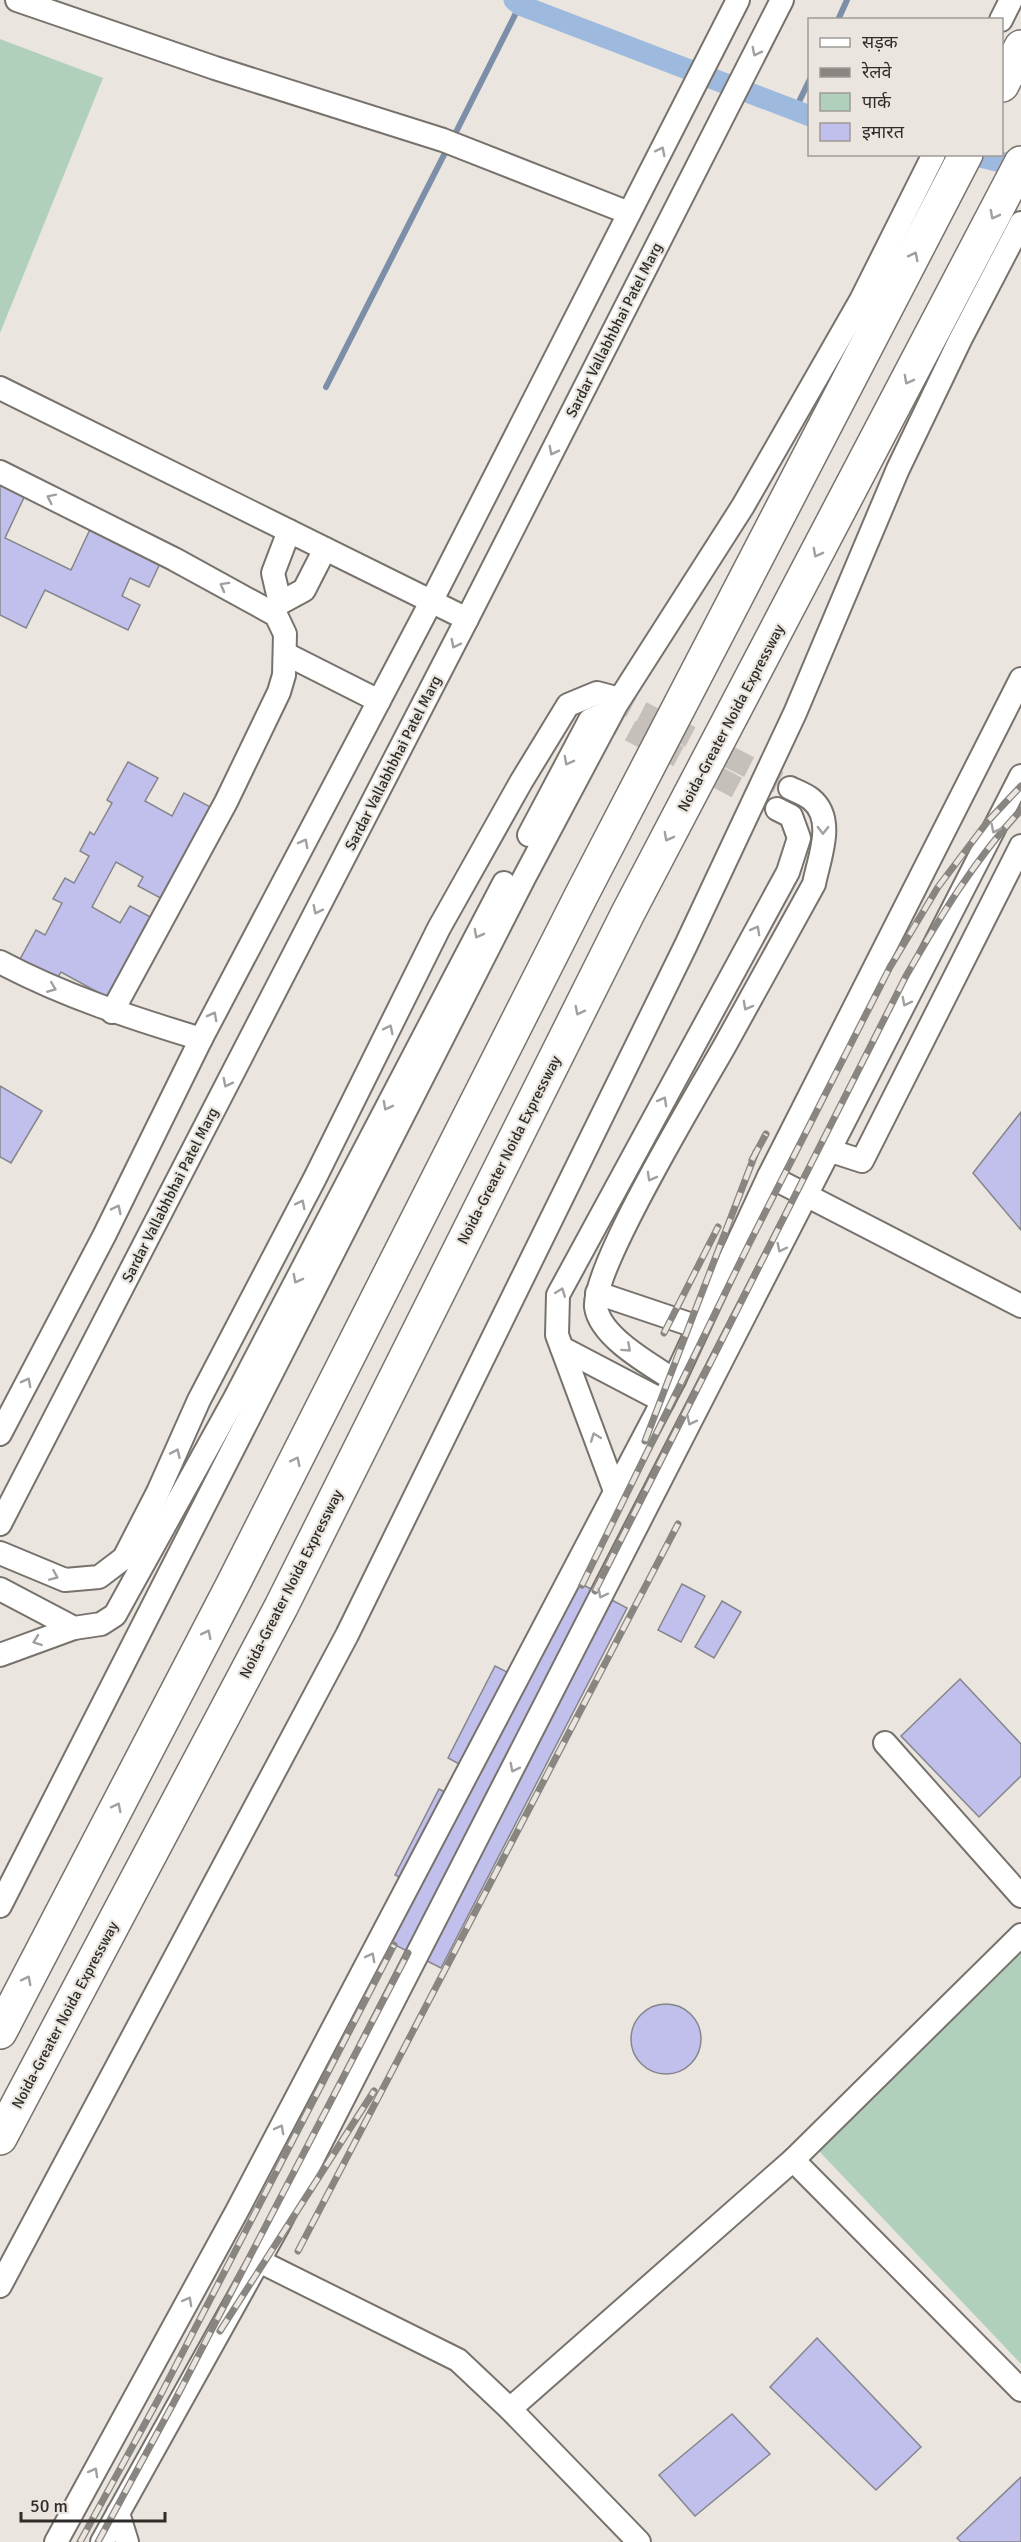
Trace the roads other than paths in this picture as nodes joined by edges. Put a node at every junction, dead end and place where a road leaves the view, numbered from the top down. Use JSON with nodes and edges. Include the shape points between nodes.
{"nodes":[{"id":1,"x":17,"y":0,"type":"edge"},
{"id":2,"x":738,"y":0,"type":"edge"},
{"id":3,"x":782,"y":0,"type":"edge"},
{"id":4,"x":1011,"y":0,"type":"edge"},
{"id":5,"x":1002,"y":18,"type":"edge"},
{"id":6,"x":1021,"y":47,"type":"edge"},
{"id":7,"x":1003,"y":83,"type":"edge"},
{"id":8,"x":933,"y":156,"type":"edge"},
{"id":9,"x":965,"y":156,"type":"edge"},
{"id":10,"x":1021,"y":164,"type":"edge"},
{"id":11,"x":632,"y":208,"type":"junction"},
{"id":12,"x":1021,"y":223,"type":"edge"},
{"id":13,"x":874,"y":304,"type":"junction"},
{"id":14,"x":947,"y":334,"type":"junction"},
{"id":15,"x":0,"y":388,"type":"edge"},
{"id":16,"x":0,"y":472,"type":"edge"},
{"id":17,"x":289,"y":531,"type":"junction"},
{"id":18,"x":325,"y":549,"type":"junction"},
{"id":19,"x":431,"y":602,"type":"junction"},
{"id":20,"x":278,"y":609,"type":"junction"},
{"id":21,"x":467,"y":619,"type":"junction"},
{"id":22,"x":286,"y":654,"type":"junction"},
{"id":23,"x":1021,"y":679,"type":"edge"},
{"id":24,"x":379,"y":701,"type":"junction"},
{"id":25,"x":1021,"y":776,"type":"edge"},
{"id":26,"x":790,"y":788,"type":"tunnel mouth"},
{"id":27,"x":777,"y":809,"type":"tunnel mouth"},
{"id":28,"x":1021,"y":846,"type":"edge"},
{"id":29,"x":0,"y":962,"type":"edge"},
{"id":30,"x":112,"y":1012,"type":"junction"},
{"id":31,"x":201,"y":1039,"type":"junction"},
{"id":32,"x":831,"y":1151,"type":"junction"},
{"id":33,"x":769,"y":1176,"type":"junction"},
{"id":34,"x":808,"y":1196,"type":"junction"},
{"id":35,"x":597,"y":1293,"type":"junction"},
{"id":36,"x":1021,"y":1306,"type":"edge"},
{"id":37,"x":698,"y":1327,"type":"junction"},
{"id":38,"x":562,"y":1348,"type":"junction"},
{"id":39,"x":674,"y":1380,"type":"junction"},
{"id":40,"x":663,"y":1401,"type":"junction"},
{"id":41,"x":0,"y":1434,"type":"edge"},
{"id":42,"x":615,"y":1491,"type":"junction"},
{"id":43,"x":0,"y":1524,"type":"edge"},
{"id":44,"x":0,"y":1553,"type":"edge"},
{"id":45,"x":0,"y":1589,"type":"edge"},
{"id":46,"x":74,"y":1628,"type":"junction"},
{"id":47,"x":0,"y":1655,"type":"edge"},
{"id":48,"x":885,"y":1743,"type":"dead end"},
{"id":49,"x":1021,"y":1896,"type":"edge"},
{"id":50,"x":0,"y":1906,"type":"edge"},
{"id":51,"x":1021,"y":1935,"type":"edge"},
{"id":52,"x":0,"y":2032,"type":"edge"},
{"id":53,"x":0,"y":2138,"type":"edge"},
{"id":54,"x":793,"y":2160,"type":"junction"},
{"id":55,"x":259,"y":2261,"type":"junction"},
{"id":56,"x":0,"y":2286,"type":"edge"},
{"id":57,"x":1021,"y":2390,"type":"edge"},
{"id":58,"x":510,"y":2409,"type":"junction"},
{"id":59,"x":118,"y":2513,"type":"junction"},
{"id":60,"x":56,"y":2542,"type":"edge"},
{"id":61,"x":102,"y":2542,"type":"edge"},
{"id":62,"x":127,"y":2542,"type":"edge"},
{"id":63,"x":639,"y":2542,"type":"edge"}],
"edges":[{"from":1,"to":11,"type":"street","via":[[443,140]]},
{"from":11,"to":2,"type":"street","one_way":true},
{"from":3,"to":21,"type":"street","name":"Sardar Vallabhbhai Patel Marg","one_way":true},
{"from":4,"to":5,"type":"street"},
{"from":6,"to":7,"type":"highway"},
{"from":8,"to":13,"type":"street"},
{"from":13,"to":9,"type":"highway","one_way":true},
{"from":10,"to":14,"type":"highway","name":"Noida-Greater Noida Expressway","one_way":true},
{"from":11,"to":19,"type":"street"},
{"from":12,"to":14,"type":"street"},
{"from":13,"to":50,"type":"street","via":[[616,705]]},
{"from":52,"to":13,"type":"highway","one_way":true,"via":[[237,1576],[581,896]]},
{"from":14,"to":53,"type":"highway","name":"Noida-Greater Noida Expressway","one_way":true,"via":[[628,913],[281,1607]]},
{"from":14,"to":56,"type":"street","via":[[898,469],[795,713],[686,945],[347,1635]]},
{"from":15,"to":17,"type":"street"},
{"from":20,"to":16,"type":"street","one_way":true},
{"from":17,"to":18,"type":"street"},
{"from":17,"to":20,"type":"street","via":[[273,573]]},
{"from":18,"to":19,"type":"street"},
{"from":18,"to":20,"type":"street","via":[[304,590]]},
{"from":19,"to":21,"type":"street"},
{"from":19,"to":24,"type":"street"},
{"from":20,"to":22,"type":"street"},
{"from":21,"to":43,"type":"street","name":"Sardar Vallabhbhai Patel Marg","one_way":true},
{"from":22,"to":24,"type":"street"},
{"from":22,"to":30,"type":"street","via":[[279,692],[226,802]]},
{"from":23,"to":33,"type":"street"},
{"from":31,"to":24,"type":"street","one_way":true},
{"from":25,"to":32,"type":"street","one_way":true},
{"from":26,"to":35,"type":"street","one_way":true,"via":[[812,799],[823,815],[825,830],[814,884],[645,1189]]},
{"from":38,"to":27,"type":"street","one_way":true,"via":[[557,1335],[558,1295],[788,872],[799,838],[791,816]]},
{"from":28,"to":32,"type":"street","via":[[862,1161]]},
{"from":29,"to":30,"type":"street","one_way":true,"via":[[43,985]]},
{"from":30,"to":31,"type":"street"},
{"from":41,"to":31,"type":"street","one_way":true},
{"from":32,"to":34,"type":"street"},
{"from":33,"to":34,"type":"street"},
{"from":33,"to":37,"type":"street"},
{"from":34,"to":36,"type":"street"},
{"from":34,"to":55,"type":"street","one_way":true},
{"from":35,"to":37,"type":"street"},
{"from":35,"to":39,"type":"street","one_way":true,"via":[[596,1308],[603,1325],[630,1352]]},
{"from":37,"to":39,"type":"street"},
{"from":38,"to":40,"type":"street"},
{"from":42,"to":38,"type":"street","one_way":true},
{"from":39,"to":40,"type":"street"},
{"from":40,"to":42,"type":"street"},
{"from":60,"to":42,"type":"street","one_way":true,"via":[[237,2211]]},
{"from":44,"to":46,"type":"street","one_way":true,"via":[[65,1580],[99,1577],[124,1558],[199,1400],[439,928],[568,705],[597,693],[606,706],[590,720],[235,1398],[115,1615],[101,1624]]},
{"from":45,"to":46,"type":"street"},
{"from":46,"to":47,"type":"street","one_way":true},
{"from":48,"to":49,"type":"street"},
{"from":51,"to":54,"type":"street"},
{"from":54,"to":57,"type":"street"},
{"from":54,"to":58,"type":"street"},
{"from":55,"to":58,"type":"street","via":[[458,2360]]},
{"from":55,"to":59,"type":"street"},
{"from":58,"to":63,"type":"street"},
{"from":59,"to":61,"type":"street"},
{"from":59,"to":62,"type":"street"}]}
